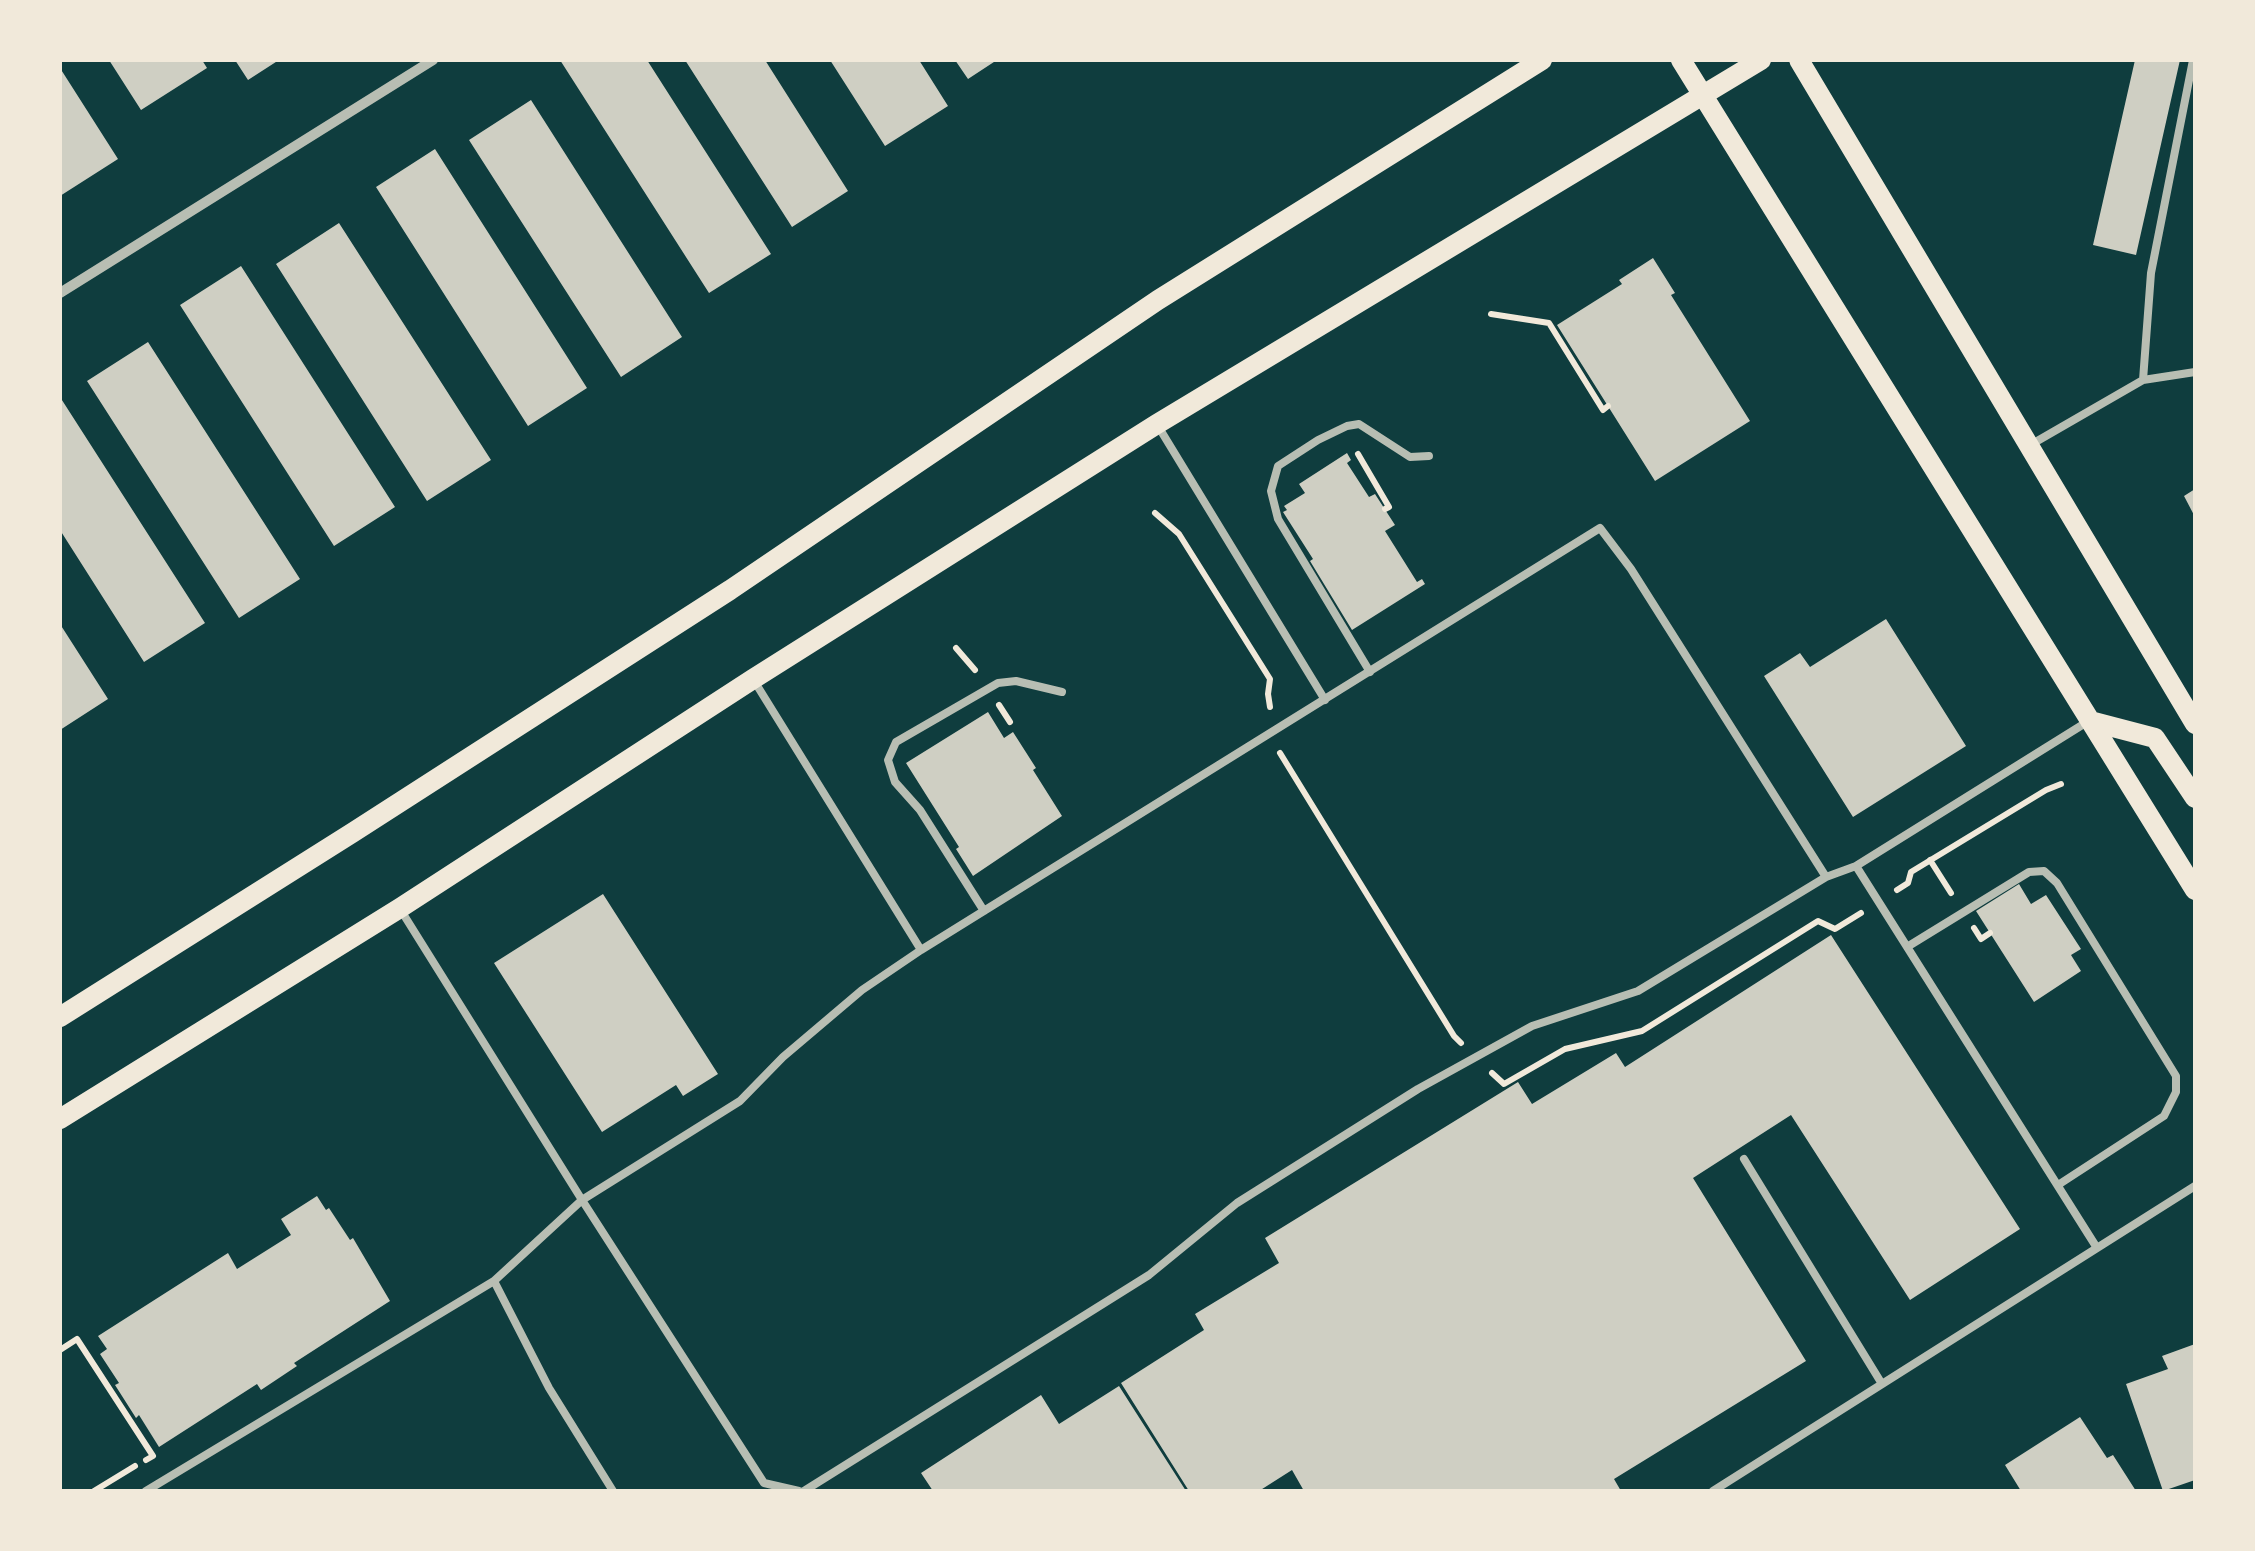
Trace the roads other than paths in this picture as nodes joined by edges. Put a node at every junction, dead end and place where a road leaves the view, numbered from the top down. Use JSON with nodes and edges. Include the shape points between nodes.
{"nodes":[{"id":1,"x":434,"y":60,"type":"edge"},
{"id":2,"x":1542,"y":60,"type":"edge"},
{"id":3,"x":1681,"y":60,"type":"edge"},
{"id":4,"x":1760,"y":60,"type":"edge"},
{"id":5,"x":1798,"y":60,"type":"edge"},
{"id":6,"x":2192,"y":60,"type":"edge"},
{"id":7,"x":1703,"y":94,"type":"junction"},
{"id":8,"x":60,"y":293,"type":"edge"},
{"id":9,"x":2195,"y":372,"type":"edge"},
{"id":10,"x":2142,"y":380,"type":"junction"},
{"id":11,"x":1157,"y":424,"type":"junction"},
{"id":12,"x":2028,"y":447,"type":"junction"},
{"id":13,"x":1429,"y":456,"type":"dead end"},
{"id":14,"x":1370,"y":672,"type":"junction"},
{"id":15,"x":753,"y":679,"type":"junction"},
{"id":16,"x":1062,"y":692,"type":"dead end"},
{"id":17,"x":1326,"y":700,"type":"junction"},
{"id":18,"x":2090,"y":720,"type":"junction"},
{"id":19,"x":2195,"y":724,"type":"edge"},
{"id":20,"x":2195,"y":798,"type":"edge"},
{"id":21,"x":1856,"y":866,"type":"junction"},
{"id":22,"x":1826,"y":877,"type":"junction"},
{"id":23,"x":2195,"y":890,"type":"edge"},
{"id":24,"x":400,"y":908,"type":"junction"},
{"id":25,"x":984,"y":911,"type":"junction"},
{"id":26,"x":1906,"y":947,"type":"junction"},
{"id":27,"x":921,"y":950,"type":"junction"},
{"id":28,"x":60,"y":1017,"type":"edge"},
{"id":29,"x":60,"y":1120,"type":"edge"},
{"id":30,"x":1744,"y":1159,"type":"dead end"},
{"id":31,"x":2058,"y":1185,"type":"junction"},
{"id":32,"x":2195,"y":1186,"type":"edge"},
{"id":33,"x":582,"y":1200,"type":"junction"},
{"id":34,"x":2097,"y":1248,"type":"junction"},
{"id":35,"x":494,"y":1280,"type":"junction"},
{"id":36,"x":1882,"y":1384,"type":"junction"},
{"id":37,"x":146,"y":1491,"type":"edge"},
{"id":38,"x":612,"y":1491,"type":"edge"},
{"id":39,"x":801,"y":1491,"type":"edge"},
{"id":40,"x":1713,"y":1491,"type":"edge"}],
"edges":[{"from":1,"to":8,"type":"street"},
{"from":2,"to":28,"type":"main road","via":[[1158,300],[730,590]]},
{"from":3,"to":7,"type":"main road"},
{"from":4,"to":7,"type":"main road"},
{"from":5,"to":12,"type":"main road"},
{"from":6,"to":10,"type":"lane","via":[[2152,273]]},
{"from":7,"to":11,"type":"main road"},
{"from":7,"to":18,"type":"main road"},
{"from":9,"to":10,"type":"lane"},
{"from":10,"to":12,"type":"lane"},
{"from":11,"to":15,"type":"main road"},
{"from":11,"to":17,"type":"lane"},
{"from":12,"to":19,"type":"main road"},
{"from":13,"to":14,"type":"lane","via":[[1410,457],[1359,424],[1347,426],[1278,466],[1271,490],[1278,519]]},
{"from":14,"to":17,"type":"lane"},
{"from":14,"to":22,"type":"lane","via":[[1600,528]]},
{"from":15,"to":24,"type":"main road"},
{"from":15,"to":27,"type":"lane"},
{"from":16,"to":25,"type":"lane","via":[[1016,680],[998,683],[896,742],[888,760],[895,782]]},
{"from":17,"to":25,"type":"lane"},
{"from":18,"to":20,"type":"main road","via":[[2155,738]]},
{"from":18,"to":21,"type":"lane"},
{"from":18,"to":23,"type":"main road"},
{"from":21,"to":22,"type":"lane"},
{"from":21,"to":26,"type":"lane"},
{"from":22,"to":39,"type":"lane","via":[[1638,991],[1532,1026],[1418,1089],[1237,1203],[1149,1274]]},
{"from":24,"to":29,"type":"main road"},
{"from":24,"to":33,"type":"lane"},
{"from":25,"to":27,"type":"lane"},
{"from":26,"to":31,"type":"lane"},
{"from":26,"to":31,"type":"lane","via":[[2029,872],[2044,871],[2057,883],[2176,1076],[2164,1116]]},
{"from":27,"to":33,"type":"lane","via":[[862,990],[740,1101]]},
{"from":30,"to":36,"type":"lane"},
{"from":31,"to":34,"type":"lane"},
{"from":32,"to":34,"type":"lane"},
{"from":33,"to":35,"type":"lane"},
{"from":33,"to":39,"type":"lane","via":[[764,1483]]},
{"from":34,"to":36,"type":"lane"},
{"from":35,"to":37,"type":"lane"},
{"from":35,"to":38,"type":"lane"},
{"from":36,"to":40,"type":"lane"}]}
